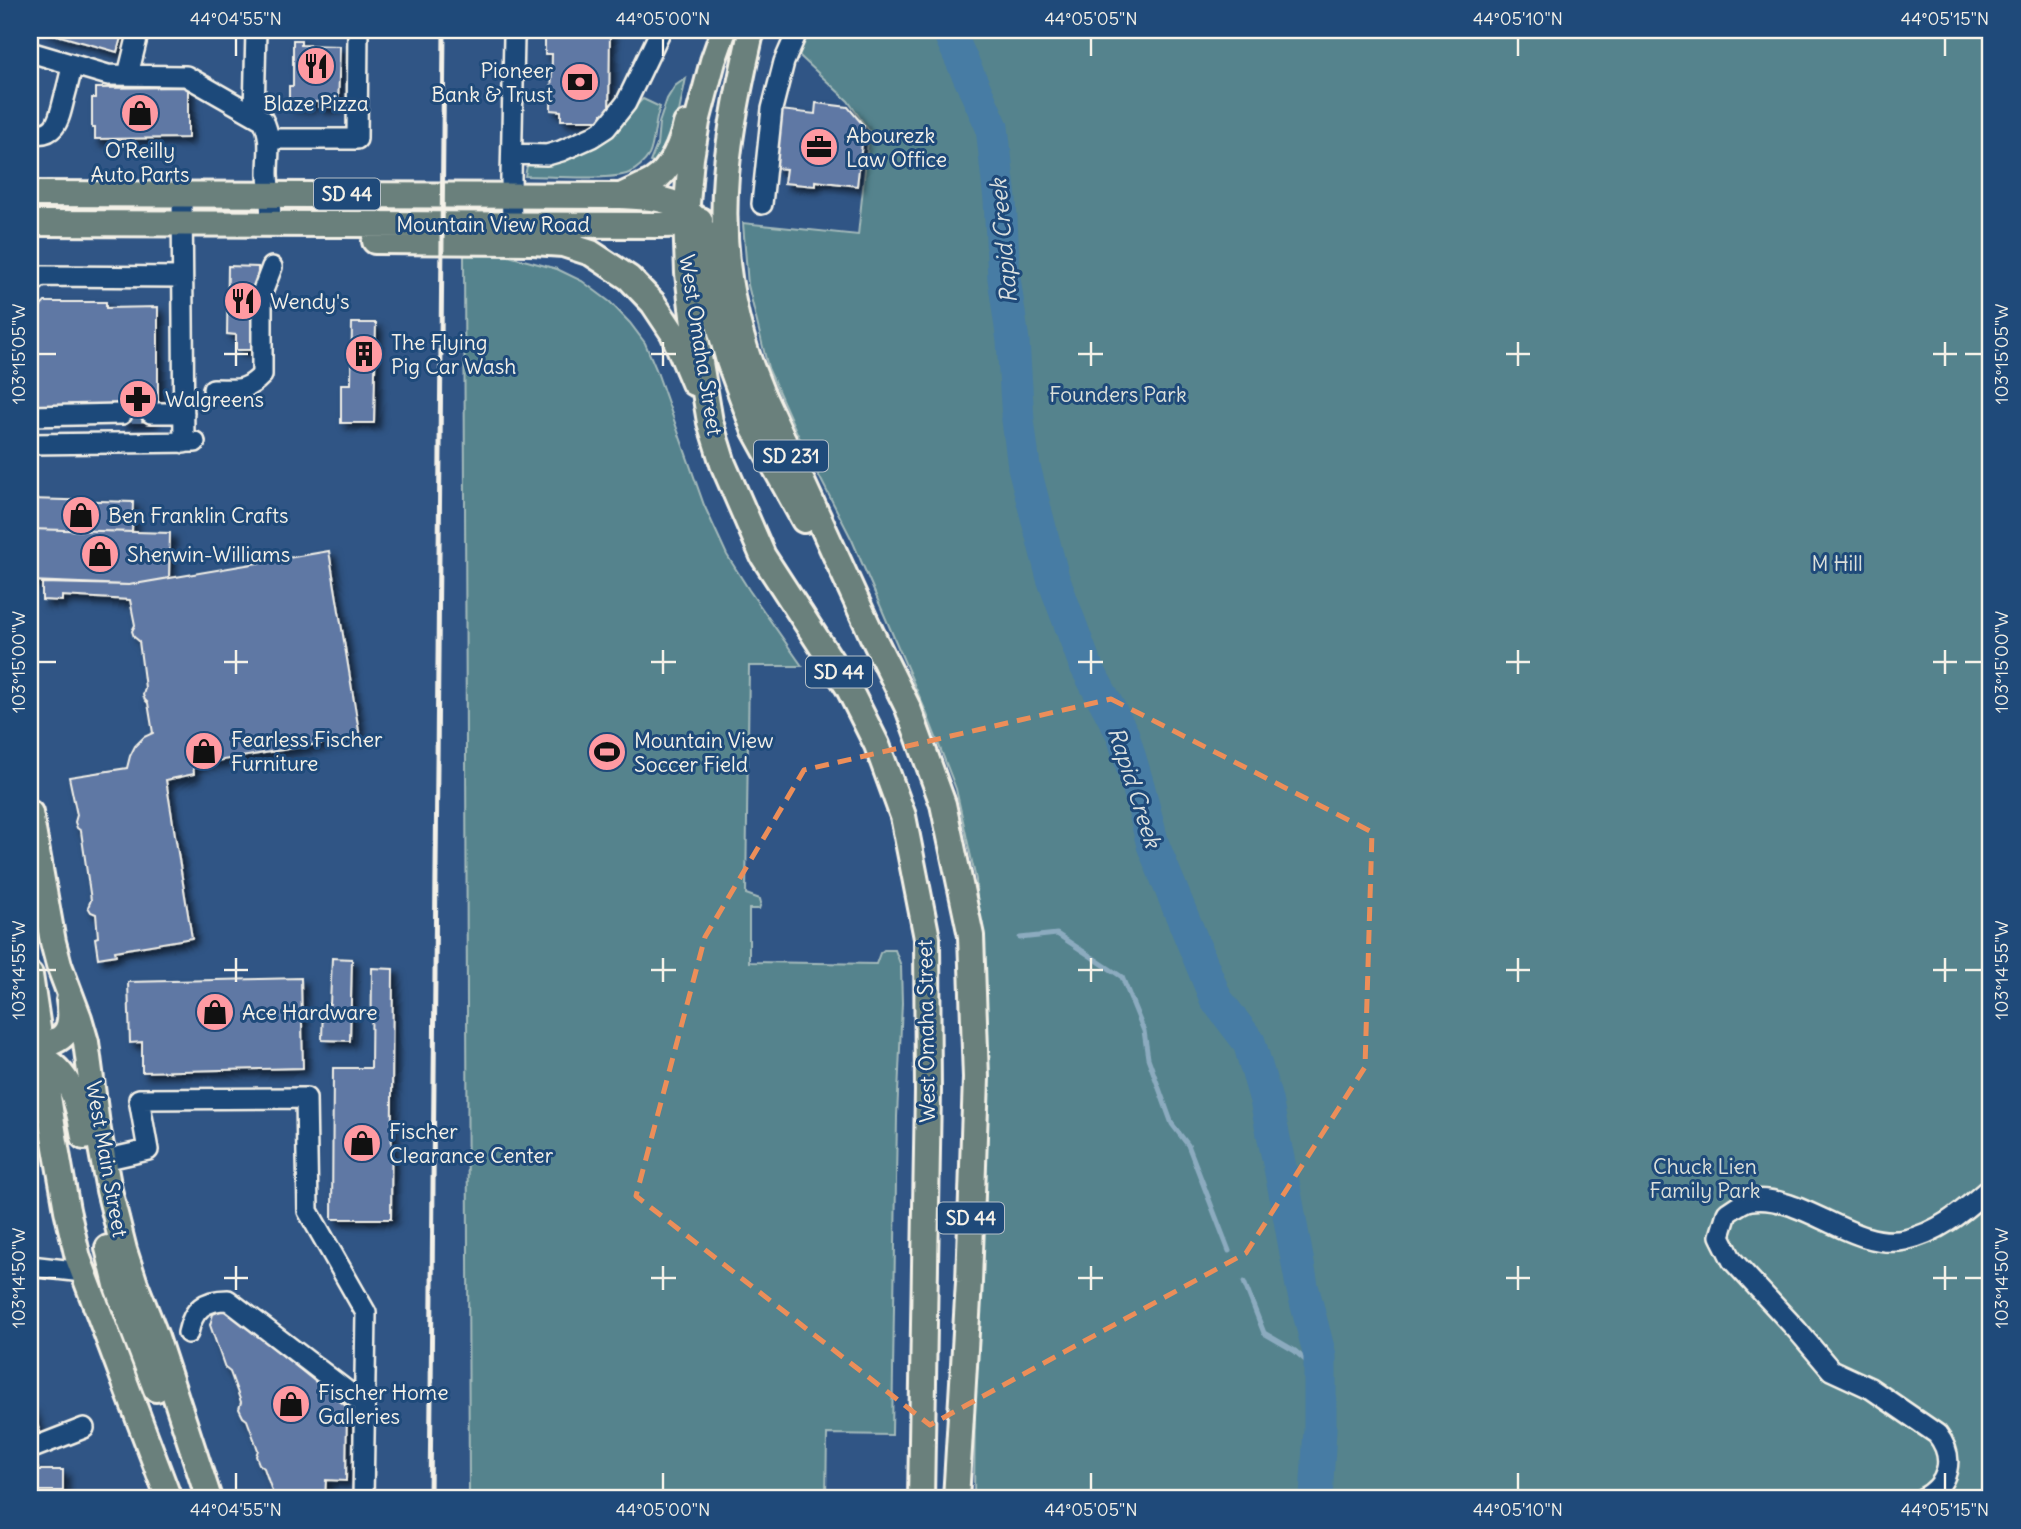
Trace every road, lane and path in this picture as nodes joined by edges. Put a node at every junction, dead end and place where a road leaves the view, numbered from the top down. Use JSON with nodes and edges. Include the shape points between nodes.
{"nodes":[{"id":1,"x":139,"y":30,"type":"edge"},
{"id":2,"x":256,"y":30,"type":"edge"},
{"id":3,"x":358,"y":30,"type":"edge"},
{"id":4,"x":661,"y":30,"type":"edge"},
{"id":5,"x":724,"y":30,"type":"edge"},
{"id":6,"x":753,"y":30,"type":"edge"},
{"id":7,"x":798,"y":30,"type":"edge"},
{"id":8,"x":514,"y":32,"type":"edge"},
{"id":9,"x":31,"y":56,"type":"edge"},
{"id":10,"x":72,"y":66,"type":"junction"},
{"id":11,"x":128,"y":75,"type":"junction"},
{"id":12,"x":254,"y":114,"type":"junction"},
{"id":13,"x":30,"y":132,"type":"edge"},
{"id":14,"x":269,"y":139,"type":"junction"},
{"id":15,"x":512,"y":154,"type":"junction"},
{"id":16,"x":725,"y":186,"type":"junction"},
{"id":17,"x":30,"y":194,"type":"edge"},
{"id":18,"x":182,"y":194,"type":"junction"},
{"id":19,"x":270,"y":194,"type":"junction"},
{"id":20,"x":511,"y":195,"type":"junction"},
{"id":21,"x":621,"y":196,"type":"junction"},
{"id":22,"x":762,"y":204,"type":"dead end"},
{"id":23,"x":690,"y":219,"type":"junction"},
{"id":24,"x":30,"y":223,"type":"edge"},
{"id":25,"x":182,"y":224,"type":"junction"},
{"id":26,"x":271,"y":224,"type":"junction"},
{"id":27,"x":512,"y":224,"type":"junction"},
{"id":28,"x":272,"y":267,"type":"dead end"},
{"id":29,"x":183,"y":277,"type":"junction"},
{"id":30,"x":30,"y":285,"type":"edge"},
{"id":31,"x":213,"y":389,"type":"dead end"},
{"id":32,"x":151,"y":413,"type":"tunnel mouth"},
{"id":33,"x":184,"y":413,"type":"junction"},
{"id":34,"x":122,"y":414,"type":"tunnel mouth"},
{"id":35,"x":30,"y":416,"type":"edge"},
{"id":36,"x":710,"y":422,"type":"junction"},
{"id":37,"x":34,"y":444,"type":"edge"},
{"id":38,"x":872,"y":635,"type":"junction"},
{"id":39,"x":30,"y":813,"type":"edge"},
{"id":40,"x":30,"y":975,"type":"edge"},
{"id":41,"x":67,"y":989,"type":"junction"},
{"id":42,"x":35,"y":1051,"type":"edge"},
{"id":43,"x":30,"y":1087,"type":"edge"},
{"id":44,"x":54,"y":1136,"type":"junction"},
{"id":45,"x":104,"y":1160,"type":"junction"},
{"id":46,"x":1991,"y":1188,"type":"edge"},
{"id":47,"x":30,"y":1266,"type":"edge"},
{"id":48,"x":83,"y":1272,"type":"junction"},
{"id":49,"x":188,"y":1332,"type":"dead end"},
{"id":50,"x":364,"y":1404,"type":"junction"},
{"id":51,"x":84,"y":1428,"type":"dead end"},
{"id":52,"x":30,"y":1449,"type":"edge"},
{"id":53,"x":198,"y":1462,"type":"junction"},
{"id":54,"x":169,"y":1499,"type":"edge"},
{"id":55,"x":209,"y":1499,"type":"edge"},
{"id":56,"x":363,"y":1499,"type":"edge"},
{"id":57,"x":921,"y":1499,"type":"edge"},
{"id":58,"x":956,"y":1499,"type":"edge"},
{"id":59,"x":1922,"y":1499,"type":"edge"}],
"edges":[{"from":1,"to":11,"type":"street"},
{"from":2,"to":12,"type":"street"},
{"from":3,"to":14,"type":"street","via":[[357,139]]},
{"from":4,"to":15,"type":"street","via":[[626,103],[606,128],[547,155]]},
{"from":5,"to":21,"type":"main road","via":[[708,37],[685,129],[670,161],[654,180]]},
{"from":5,"to":23,"type":"main road","name":"West Omaha Street","via":[[697,122]]},
{"from":6,"to":16,"type":"main road","name":"West Omaha Street","number":"SD 231","via":[[735,108]]},
{"from":7,"to":22,"type":"street","via":[[772,109]]},
{"from":8,"to":15,"type":"street"},
{"from":9,"to":10,"type":"street"},
{"from":10,"to":11,"type":"street"},
{"from":10,"to":13,"type":"street","via":[[58,123],[49,132]]},
{"from":11,"to":12,"type":"street","via":[[186,76]]},
{"from":12,"to":14,"type":"street","via":[[263,120]]},
{"from":14,"to":19,"type":"street"},
{"from":15,"to":20,"type":"street"},
{"from":16,"to":23,"type":"main road","via":[[713,211],[704,219]]},
{"from":16,"to":38,"type":"main road","name":"West Omaha Street","number":"SD 231","via":[[729,277],[747,359]]},
{"from":17,"to":18,"type":"main road","name":"Mountain View Road","number":"SD 44"},
{"from":18,"to":19,"type":"main road","name":"Mountain View Road","number":"SD 44"},
{"from":18,"to":25,"type":"street"},
{"from":19,"to":20,"type":"main road","name":"Mountain View Road","number":"SD 44"},
{"from":19,"to":26,"type":"street"},
{"from":20,"to":21,"type":"main road","name":"Mountain View Road","number":"SD 44"},
{"from":20,"to":27,"type":"street"},
{"from":21,"to":23,"type":"main road","name":"Mountain View Road","number":"SD 44","via":[[664,199],[680,205]]},
{"from":23,"to":27,"type":"main road","name":"Mountain View Road","number":"SD 44"},
{"from":23,"to":36,"type":"main road","name":"West Omaha Street","via":[[688,273]]},
{"from":23,"to":38,"type":"main road","via":[[708,241],[716,314],[754,429]]},
{"from":24,"to":25,"type":"main road","name":"Mountain View Road","number":"SD 44"},
{"from":25,"to":26,"type":"main road","name":"Mountain View Road","number":"SD 44"},
{"from":25,"to":29,"type":"street"},
{"from":26,"to":27,"type":"main road","name":"Mountain View Road","number":"SD 44"},
{"from":26,"to":36,"type":"main road","number":"SD 44","via":[[365,240],[533,242],[563,244],[591,253],[629,278],[653,303],[673,333]]},
{"from":28,"to":31,"type":"street","via":[[262,293],[261,375],[251,386]]},
{"from":29,"to":30,"type":"street","via":[[41,276]]},
{"from":29,"to":33,"type":"street"},
{"from":32,"to":33,"type":"street"},
{"from":33,"to":37,"type":"street","via":[[190,442]]},
{"from":34,"to":35,"type":"street"},
{"from":35,"to":37,"type":"street","via":[[38,428]]},
{"from":36,"to":57,"type":"main road","name":"West Omaha Street","number":"SD 44","via":[[763,556],[849,687],[877,745],[903,816],[927,938]]},
{"from":38,"to":58,"type":"main road","name":"West Omaha Street","number":"SD 44","via":[[908,708],[943,804],[971,936],[975,1091]]},
{"from":39,"to":41,"type":"main road","name":"West Main Street","via":[[53,942]]},
{"from":40,"to":42,"type":"main road"},
{"from":41,"to":42,"type":"main road","via":[[69,1028],[57,1042]]},
{"from":41,"to":45,"type":"main road","name":"West Main Street","via":[[86,1042]]},
{"from":42,"to":44,"type":"main road"},
{"from":42,"to":53,"type":"main road","via":[[64,1075],[79,1107],[118,1289],[164,1410]]},
{"from":43,"to":44,"type":"main road"},
{"from":44,"to":48,"type":"main road"},
{"from":45,"to":50,"type":"street","via":[[148,1150],[139,1100],[306,1098],[308,1210],[366,1313]]},
{"from":45,"to":53,"type":"main road","name":"West Main Street","via":[[131,1273]]},
{"from":46,"to":59,"type":"street","via":[[1948,1224],[1904,1240],[1873,1239],[1781,1202],[1749,1199],[1727,1213],[1720,1237],[1732,1260],[1831,1370],[1870,1388],[1937,1434],[1947,1456],[1947,1472],[1937,1490]]},
{"from":47,"to":48,"type":"street"},
{"from":48,"to":54,"type":"main road"},
{"from":49,"to":50,"type":"street","via":[[190,1321],[205,1304],[228,1300]]},
{"from":50,"to":56,"type":"street"},
{"from":51,"to":52,"type":"street"},
{"from":53,"to":55,"type":"main road","name":"West Main Street"}]}
